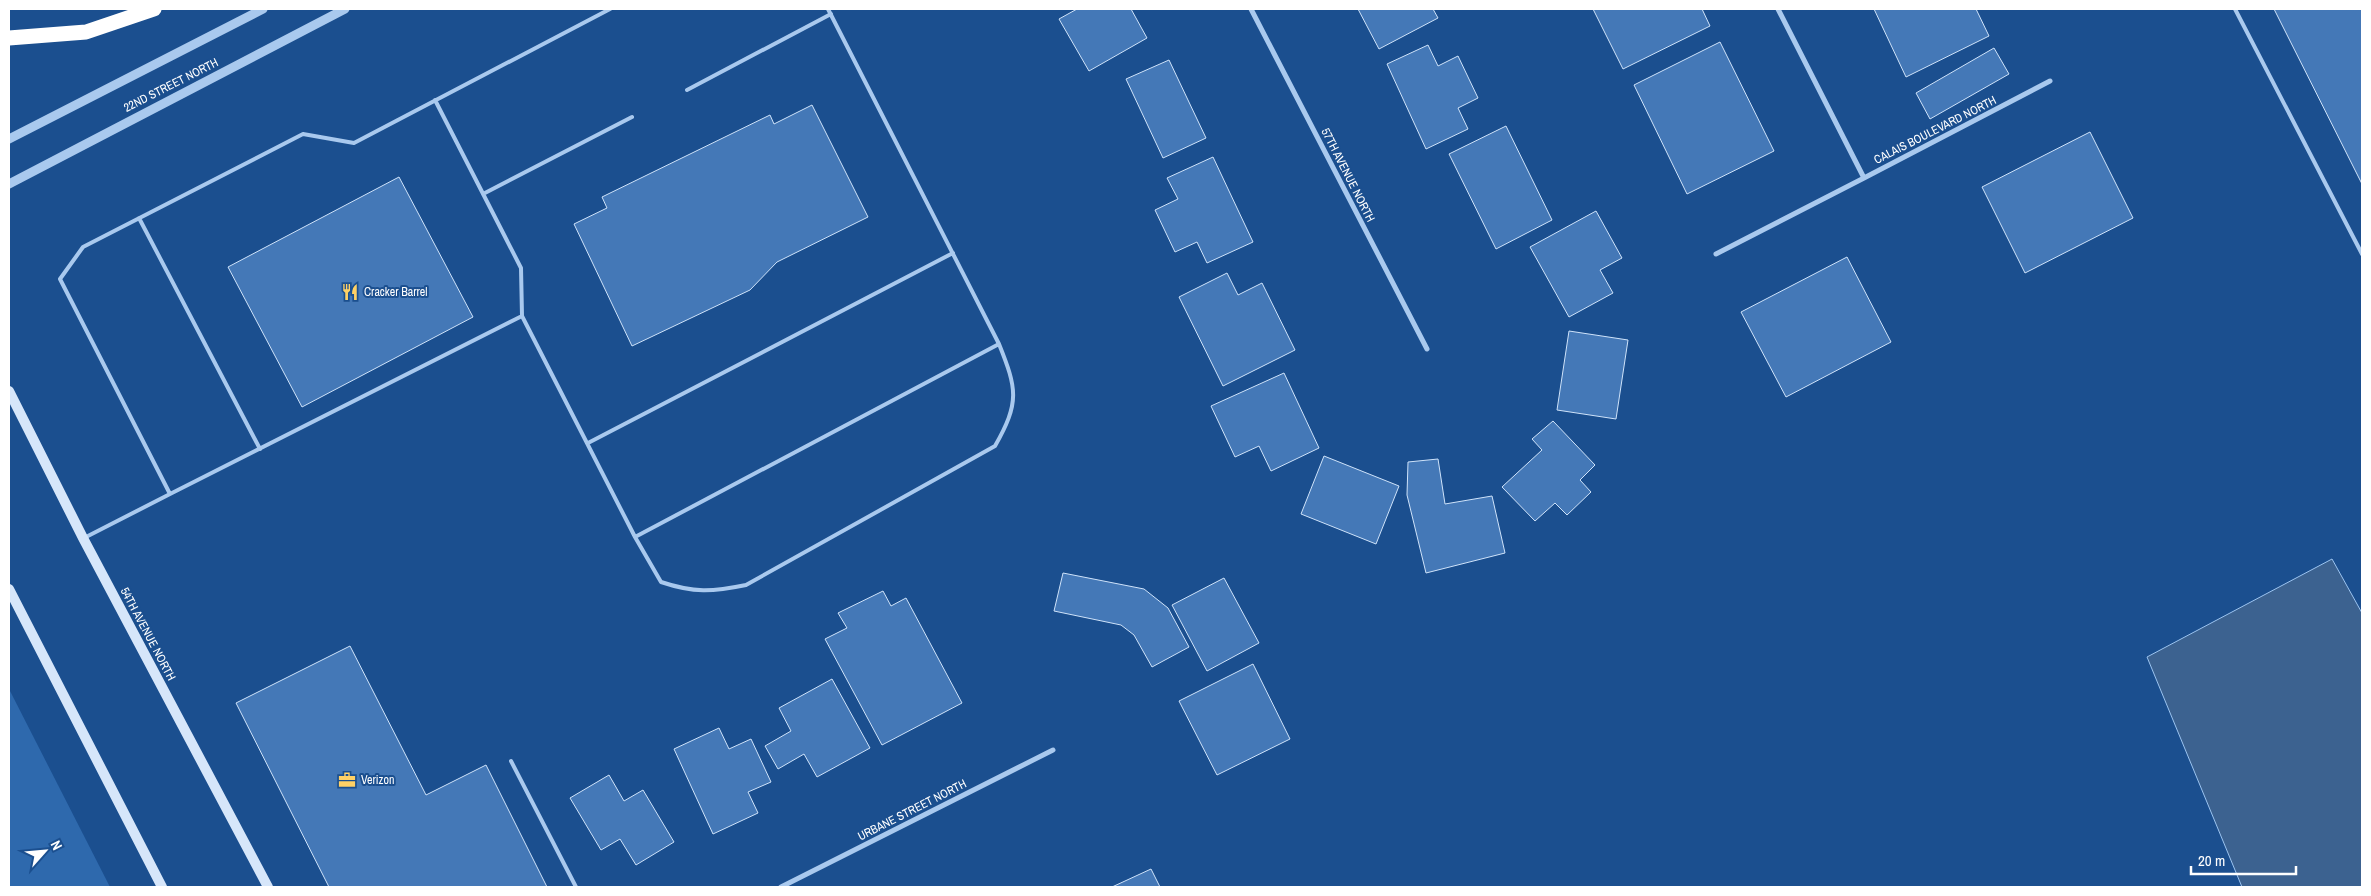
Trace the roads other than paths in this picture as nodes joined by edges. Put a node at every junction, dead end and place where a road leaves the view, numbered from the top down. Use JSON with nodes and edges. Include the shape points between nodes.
{"nodes":[{"id":1,"x":154,"y":9,"type":"edge"},
{"id":2,"x":263,"y":9,"type":"edge"},
{"id":3,"x":345,"y":9,"type":"edge"},
{"id":4,"x":610,"y":9,"type":"edge"},
{"id":5,"x":828,"y":9,"type":"edge"},
{"id":6,"x":1251,"y":9,"type":"edge"},
{"id":7,"x":1778,"y":9,"type":"edge"},
{"id":8,"x":2235,"y":9,"type":"edge"},
{"id":9,"x":831,"y":14,"type":"junction"},
{"id":10,"x":9,"y":38,"type":"edge"},
{"id":11,"x":2050,"y":82,"type":"dead end"},
{"id":12,"x":687,"y":90,"type":"dead end"},
{"id":13,"x":435,"y":100,"type":"junction"},
{"id":14,"x":632,"y":116,"type":"dead end"},
{"id":15,"x":9,"y":139,"type":"edge"},
{"id":16,"x":1864,"y":178,"type":"junction"},
{"id":17,"x":9,"y":184,"type":"edge"},
{"id":18,"x":483,"y":194,"type":"junction"},
{"id":19,"x":139,"y":218,"type":"junction"},
{"id":20,"x":953,"y":253,"type":"junction"},
{"id":21,"x":1716,"y":254,"type":"dead end"},
{"id":22,"x":2362,"y":254,"type":"edge"},
{"id":23,"x":522,"y":316,"type":"junction"},
{"id":24,"x":999,"y":344,"type":"junction"},
{"id":25,"x":1427,"y":349,"type":"dead end"},
{"id":26,"x":9,"y":391,"type":"edge"},
{"id":27,"x":588,"y":443,"type":"junction"},
{"id":28,"x":260,"y":449,"type":"junction"},
{"id":29,"x":170,"y":494,"type":"junction"},
{"id":30,"x":635,"y":537,"type":"junction"},
{"id":31,"x":84,"y":538,"type":"junction"},
{"id":32,"x":9,"y":589,"type":"edge"},
{"id":33,"x":1053,"y":750,"type":"dead end"},
{"id":34,"x":511,"y":761,"type":"dead end"},
{"id":35,"x":162,"y":887,"type":"edge"},
{"id":36,"x":268,"y":887,"type":"edge"},
{"id":37,"x":576,"y":887,"type":"edge"},
{"id":38,"x":781,"y":887,"type":"edge"}],
"edges":[{"from":1,"to":10,"type":"highway","via":[[86,32]]},
{"from":2,"to":15,"type":"street"},
{"from":3,"to":17,"type":"street","name":"22ND STREET NORTH"},
{"from":4,"to":13,"type":"lane"},
{"from":5,"to":9,"type":"lane"},
{"from":6,"to":25,"type":"street","name":"57TH AVENUE NORTH"},
{"from":7,"to":16,"type":"street","name":"CALAIS BOULEVARD NORTH"},
{"from":8,"to":22,"type":"lane"},
{"from":9,"to":12,"type":"lane"},
{"from":9,"to":20,"type":"lane"},
{"from":11,"to":16,"type":"street","name":"CALAIS BOULEVARD NORTH"},
{"from":13,"to":18,"type":"lane"},
{"from":13,"to":19,"type":"lane","via":[[354,143],[304,134]]},
{"from":14,"to":18,"type":"lane"},
{"from":16,"to":21,"type":"street"},
{"from":18,"to":23,"type":"lane","via":[[521,268]]},
{"from":19,"to":28,"type":"lane"},
{"from":19,"to":29,"type":"lane","via":[[83,247],[60,279]]},
{"from":20,"to":24,"type":"lane"},
{"from":20,"to":27,"type":"lane"},
{"from":23,"to":27,"type":"lane"},
{"from":23,"to":28,"type":"lane"},
{"from":24,"to":30,"type":"lane"},
{"from":24,"to":30,"type":"lane","via":[[1015,390],[1009,421],[994,446],[746,585],[715,592],[679,588],[660,582]]},
{"from":26,"to":31,"type":"main road","name":"54TH AVENUE NORTH"},
{"from":27,"to":30,"type":"lane"},
{"from":28,"to":29,"type":"lane"},
{"from":29,"to":31,"type":"lane"},
{"from":31,"to":36,"type":"main road","name":"54TH AVENUE NORTH"},
{"from":32,"to":35,"type":"main road"},
{"from":33,"to":38,"type":"street","name":"URBANE STREET NORTH"},
{"from":34,"to":37,"type":"lane"}]}
